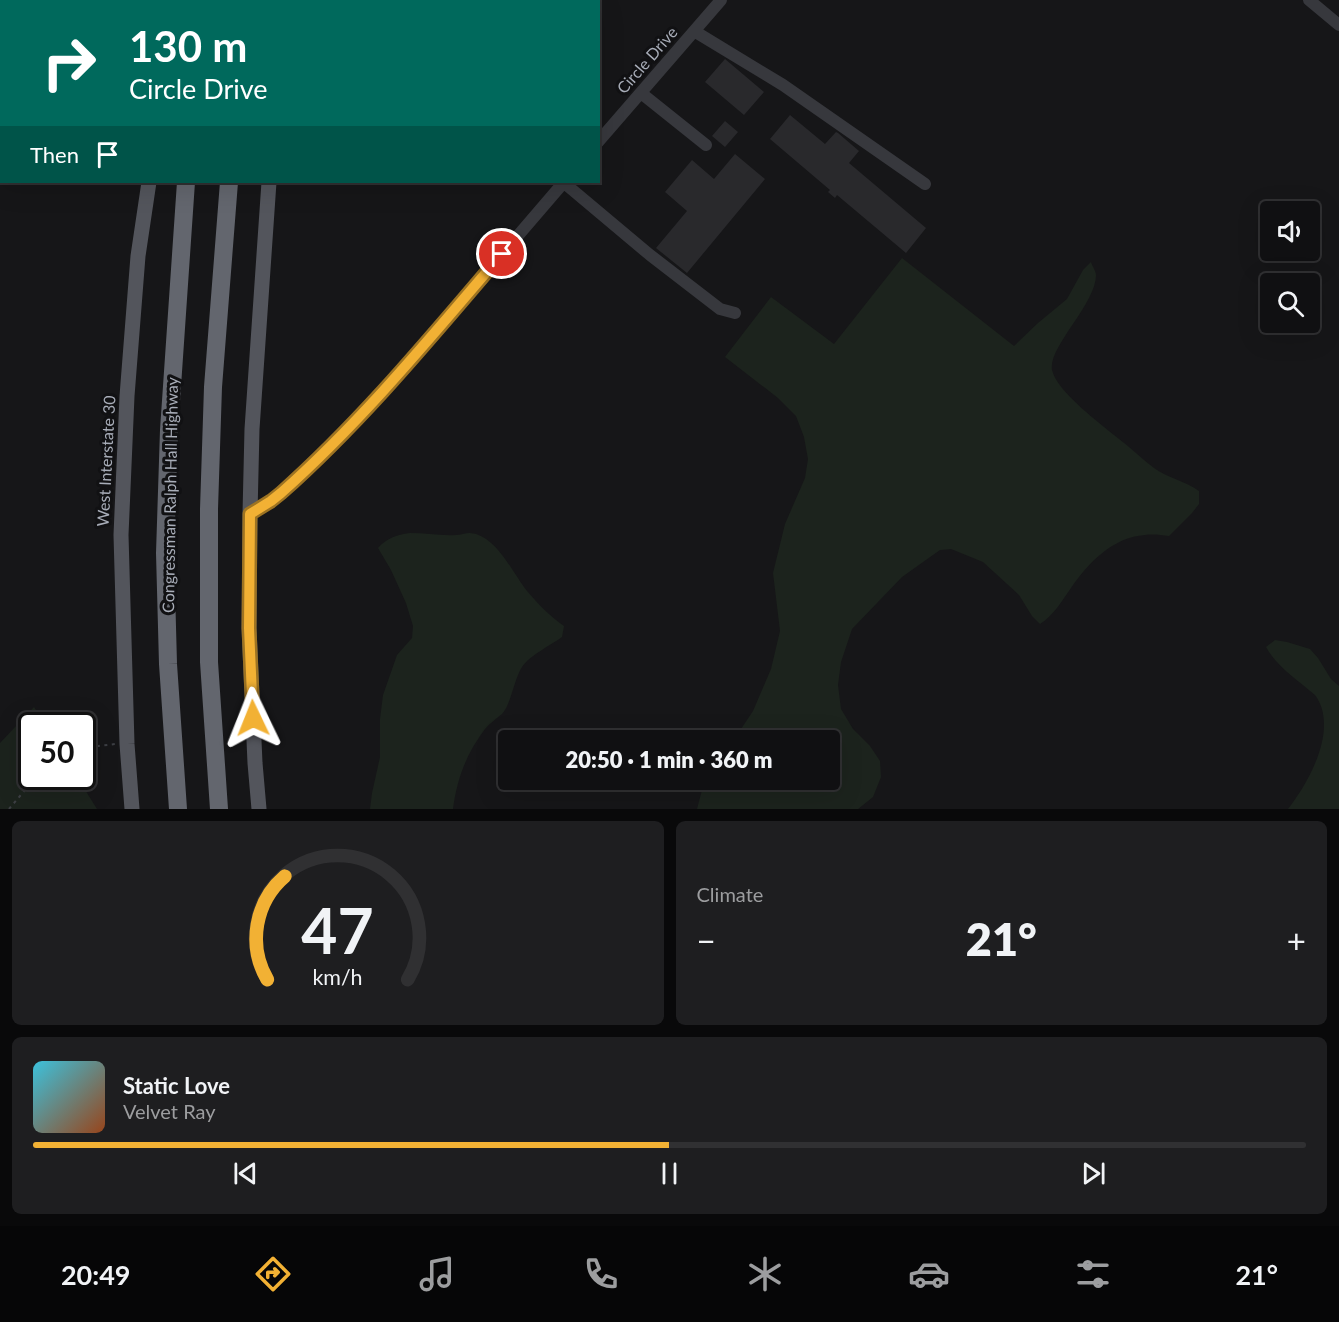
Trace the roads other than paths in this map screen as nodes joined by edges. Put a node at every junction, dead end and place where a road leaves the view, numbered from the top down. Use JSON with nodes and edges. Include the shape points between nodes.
{"nodes":[{"id":1,"x":721,"y":0,"type":"edge"},
{"id":2,"x":1309,"y":0,"type":"edge"},
{"id":3,"x":1339,"y":25,"type":"edge"},
{"id":4,"x":694,"y":31,"type":"junction"},
{"id":5,"x":641,"y":93,"type":"junction"},
{"id":6,"x":600,"y":140,"type":"edge"},
{"id":7,"x":706,"y":146,"type":"dead end"},
{"id":8,"x":149,"y":183,"type":"edge"},
{"id":9,"x":186,"y":183,"type":"edge"},
{"id":10,"x":229,"y":183,"type":"edge"},
{"id":11,"x":236,"y":183,"type":"edge"},
{"id":12,"x":268,"y":183,"type":"edge"},
{"id":13,"x":563,"y":183,"type":"edge"},
{"id":14,"x":565,"y":183,"type":"edge"},
{"id":15,"x":925,"y":184,"type":"dead end"},
{"id":16,"x":221,"y":284,"type":"junction"},
{"id":17,"x":735,"y":313,"type":"dead end"},
{"id":18,"x":250,"y":514,"type":"junction"},
{"id":19,"x":132,"y":809,"type":"edge"},
{"id":20,"x":178,"y":809,"type":"edge"},
{"id":21,"x":219,"y":809,"type":"edge"},
{"id":22,"x":259,"y":809,"type":"edge"}],
"edges":[{"from":1,"to":4,"type":"street","name":"Circle Drive"},
{"from":2,"to":3,"type":"street"},
{"from":4,"to":5,"type":"street","name":"Circle Drive"},
{"from":4,"to":15,"type":"street","via":[[783,85]]},
{"from":5,"to":6,"type":"street","name":"Circle Drive"},
{"from":5,"to":7,"type":"street"},
{"from":8,"to":19,"type":"main road","name":"West Interstate 30","via":[[138,256],[121,535]]},
{"from":9,"to":20,"type":"highway","name":"Congressman Ralph Hall Highway","via":[[165,552]]},
{"from":10,"to":16,"type":"highway"},
{"from":11,"to":16,"type":"highway"},
{"from":12,"to":18,"type":"main road"},
{"from":13,"to":18,"type":"street","via":[[347,431],[281,493]]},
{"from":14,"to":17,"type":"street","via":[[720,309]]},
{"from":16,"to":21,"type":"highway","via":[[213,387],[208,556],[209,662]]},
{"from":18,"to":22,"type":"main road","via":[[249,628]]}]}
